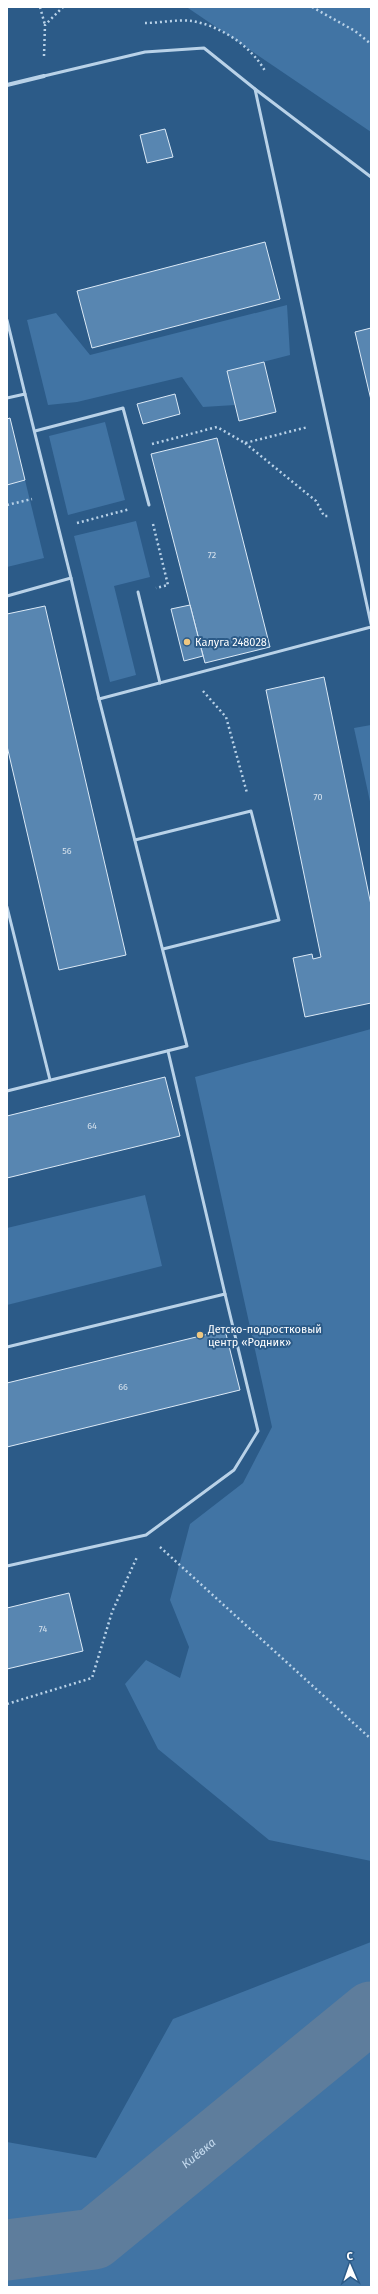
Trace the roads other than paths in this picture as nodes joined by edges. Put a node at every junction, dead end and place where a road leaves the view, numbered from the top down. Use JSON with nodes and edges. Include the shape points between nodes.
{"nodes":[{"id":1,"x":44,"y":76,"type":"joint"},
{"id":2,"x":7,"y":85,"type":"edge"},
{"id":3,"x":255,"y":89,"type":"junction"},
{"id":4,"x":371,"y":178,"type":"edge"},
{"id":5,"x":7,"y":320,"type":"edge"},
{"id":6,"x":25,"y":394,"type":"junction"},
{"id":7,"x":7,"y":398,"type":"edge"},
{"id":8,"x":35,"y":431,"type":"junction"},
{"id":9,"x":149,"y":505,"type":"road end"},
{"id":10,"x":71,"y":578,"type":"junction"},
{"id":11,"x":138,"y":592,"type":"road end"},
{"id":12,"x":7,"y":596,"type":"edge"},
{"id":13,"x":371,"y":624,"type":"edge"},
{"id":14,"x":371,"y":627,"type":"edge"},
{"id":15,"x":160,"y":683,"type":"junction"},
{"id":16,"x":99,"y":699,"type":"junction"},
{"id":17,"x":135,"y":840,"type":"junction"},
{"id":18,"x":7,"y":907,"type":"edge"},
{"id":19,"x":163,"y":949,"type":"junction"},
{"id":20,"x":168,"y":1051,"type":"junction"},
{"id":21,"x":50,"y":1080,"type":"junction"},
{"id":22,"x":7,"y":1091,"type":"edge"},
{"id":23,"x":225,"y":1294,"type":"junction"},
{"id":24,"x":7,"y":1347,"type":"edge"},
{"id":25,"x":7,"y":1566,"type":"edge"}],
"edges":[{"from":1,"to":2,"type":"street"},
{"from":1,"to":3,"type":"lane","via":[[145,52],[204,48]]},
{"from":3,"to":4,"type":"lane"},
{"from":3,"to":13,"type":"lane"},
{"from":5,"to":6,"type":"lane"},
{"from":6,"to":7,"type":"lane"},
{"from":6,"to":8,"type":"lane"},
{"from":8,"to":9,"type":"lane","via":[[123,408]]},
{"from":8,"to":10,"type":"lane"},
{"from":10,"to":12,"type":"lane"},
{"from":10,"to":16,"type":"lane"},
{"from":11,"to":15,"type":"lane"},
{"from":14,"to":15,"type":"lane"},
{"from":15,"to":16,"type":"lane"},
{"from":16,"to":17,"type":"lane"},
{"from":17,"to":19,"type":"lane"},
{"from":17,"to":19,"type":"lane","via":[[251,810],[279,920]]},
{"from":18,"to":21,"type":"lane"},
{"from":19,"to":20,"type":"lane","via":[[187,1046]]},
{"from":20,"to":21,"type":"lane"},
{"from":20,"to":23,"type":"lane"},
{"from":21,"to":22,"type":"lane"},
{"from":23,"to":24,"type":"lane"},
{"from":23,"to":25,"type":"lane","via":[[258,1431],[234,1470],[146,1535]]}]}
